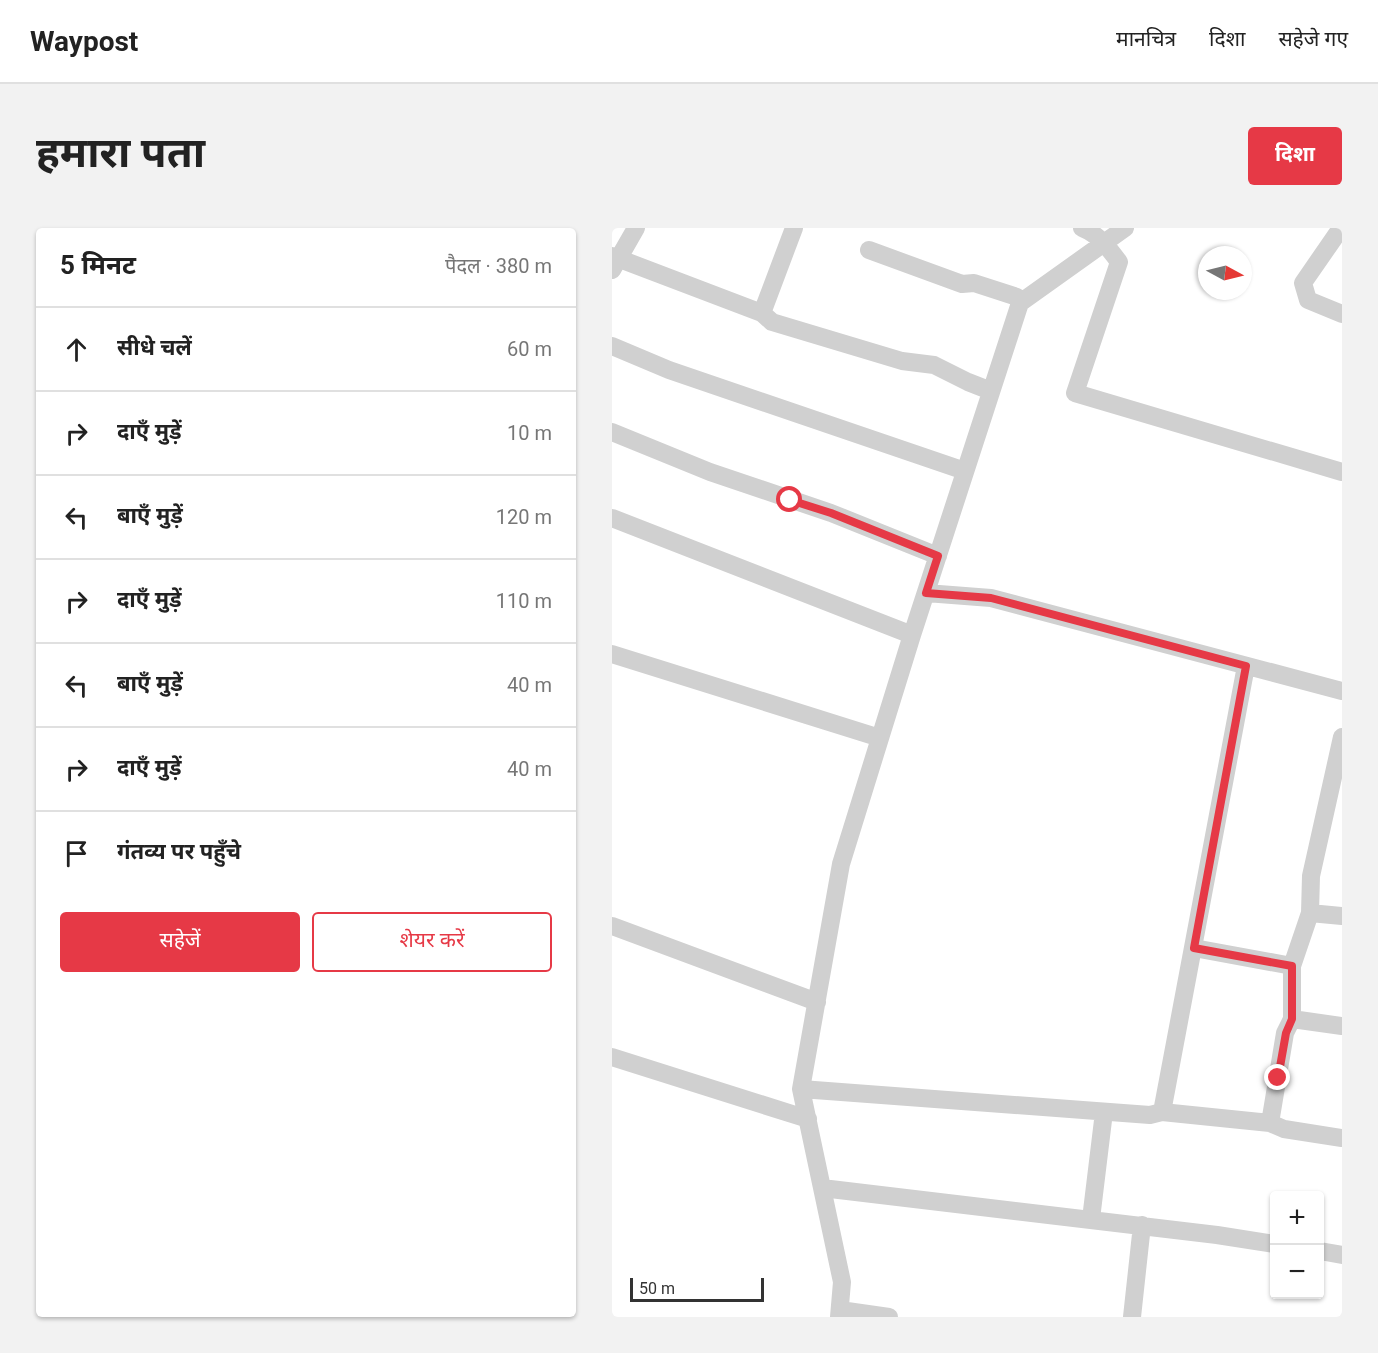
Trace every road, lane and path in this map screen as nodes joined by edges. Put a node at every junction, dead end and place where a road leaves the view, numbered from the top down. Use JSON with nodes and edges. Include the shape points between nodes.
{"nodes":[{"id":1,"x":636,"y":228,"type":"edge"},
{"id":2,"x":794,"y":228,"type":"edge"},
{"id":3,"x":1082,"y":228,"type":"edge"},
{"id":4,"x":1125,"y":228,"type":"edge"},
{"id":5,"x":1341,"y":228,"type":"edge"},
{"id":6,"x":1106,"y":243,"type":"junction"},
{"id":7,"x":869,"y":250,"type":"dead end"},
{"id":8,"x":614,"y":262,"type":"edge"},
{"id":9,"x":1020,"y":303,"type":"junction"},
{"id":10,"x":762,"y":313,"type":"junction"},
{"id":11,"x":1342,"y":314,"type":"edge"},
{"id":12,"x":612,"y":346,"type":"edge"},
{"id":13,"x":991,"y":391,"type":"junction"},
{"id":14,"x":612,"y":432,"type":"edge"},
{"id":15,"x":965,"y":471,"type":"junction"},
{"id":16,"x":1342,"y":472,"type":"edge"},
{"id":17,"x":612,"y":518,"type":"edge"},
{"id":18,"x":938,"y":556,"type":"junction"},
{"id":19,"x":926,"y":593,"type":"junction"},
{"id":20,"x":912,"y":635,"type":"junction"},
{"id":21,"x":612,"y":654,"type":"edge"},
{"id":22,"x":1246,"y":666,"type":"junction"},
{"id":23,"x":1342,"y":691,"type":"edge"},
{"id":24,"x":1342,"y":737,"type":"edge"},
{"id":25,"x":880,"y":738,"type":"junction"},
{"id":26,"x":1310,"y":913,"type":"junction"},
{"id":27,"x":1342,"y":916,"type":"edge"},
{"id":28,"x":612,"y":926,"type":"edge"},
{"id":29,"x":1194,"y":948,"type":"junction"},
{"id":30,"x":1292,"y":966,"type":"junction"},
{"id":31,"x":817,"y":1002,"type":"junction"},
{"id":32,"x":1292,"y":1019,"type":"junction"},
{"id":33,"x":1342,"y":1026,"type":"edge"},
{"id":34,"x":612,"y":1057,"type":"edge"},
{"id":35,"x":801,"y":1089,"type":"junction"},
{"id":36,"x":1104,"y":1112,"type":"junction"},
{"id":37,"x":1162,"y":1112,"type":"junction"},
{"id":38,"x":808,"y":1119,"type":"junction"},
{"id":39,"x":1270,"y":1123,"type":"junction"},
{"id":40,"x":1342,"y":1138,"type":"edge"},
{"id":41,"x":822,"y":1188,"type":"junction"},
{"id":42,"x":1091,"y":1219,"type":"junction"},
{"id":43,"x":1142,"y":1226,"type":"junction"},
{"id":44,"x":1270,"y":1243,"type":"edge"},
{"id":45,"x":1324,"y":1252,"type":"edge"},
{"id":46,"x":1342,"y":1255,"type":"edge"},
{"id":47,"x":839,"y":1314,"type":"edge"},
{"id":48,"x":890,"y":1317,"type":"edge"},
{"id":49,"x":1132,"y":1317,"type":"edge"}],
"edges":[{"from":1,"to":8,"type":"street"},
{"from":2,"to":10,"type":"street"},
{"from":3,"to":6,"type":"street"},
{"from":4,"to":6,"type":"street"},
{"from":5,"to":11,"type":"street","via":[[1303,283],[1308,300]]},
{"from":6,"to":9,"type":"street"},
{"from":6,"to":16,"type":"street","via":[[1119,262],[1075,393]]},
{"from":7,"to":9,"type":"street","via":[[962,284],[974,283],[1017,297]]},
{"from":8,"to":10,"type":"street"},
{"from":9,"to":13,"type":"street"},
{"from":10,"to":13,"type":"street","via":[[772,322],[892,358],[934,365]]},
{"from":12,"to":15,"type":"street","via":[[669,370]]},
{"from":13,"to":15,"type":"street"},
{"from":14,"to":18,"type":"street"},
{"from":15,"to":18,"type":"street"},
{"from":17,"to":20,"type":"street"},
{"from":18,"to":19,"type":"street"},
{"from":19,"to":20,"type":"street"},
{"from":19,"to":22,"type":"street","via":[[991,598]]},
{"from":20,"to":25,"type":"street"},
{"from":21,"to":25,"type":"street"},
{"from":22,"to":23,"type":"street"},
{"from":22,"to":29,"type":"street"},
{"from":24,"to":26,"type":"street","via":[[1311,876]]},
{"from":25,"to":31,"type":"street","via":[[841,864]]},
{"from":26,"to":27,"type":"street"},
{"from":26,"to":30,"type":"street"},
{"from":28,"to":31,"type":"street"},
{"from":29,"to":30,"type":"street"},
{"from":29,"to":37,"type":"street"},
{"from":30,"to":32,"type":"street"},
{"from":31,"to":35,"type":"street"},
{"from":32,"to":33,"type":"street"},
{"from":32,"to":39,"type":"street"},
{"from":34,"to":38,"type":"street"},
{"from":35,"to":36,"type":"street"},
{"from":35,"to":38,"type":"street"},
{"from":36,"to":37,"type":"street"},
{"from":36,"to":42,"type":"street"},
{"from":37,"to":39,"type":"street"},
{"from":38,"to":41,"type":"street"},
{"from":39,"to":40,"type":"street","via":[[1284,1129]]},
{"from":41,"to":42,"type":"street"},
{"from":41,"to":47,"type":"street","via":[[843,1282]]},
{"from":42,"to":43,"type":"street"},
{"from":43,"to":44,"type":"street"},
{"from":43,"to":49,"type":"street"},
{"from":45,"to":46,"type":"street"},
{"from":47,"to":48,"type":"street"}]}
